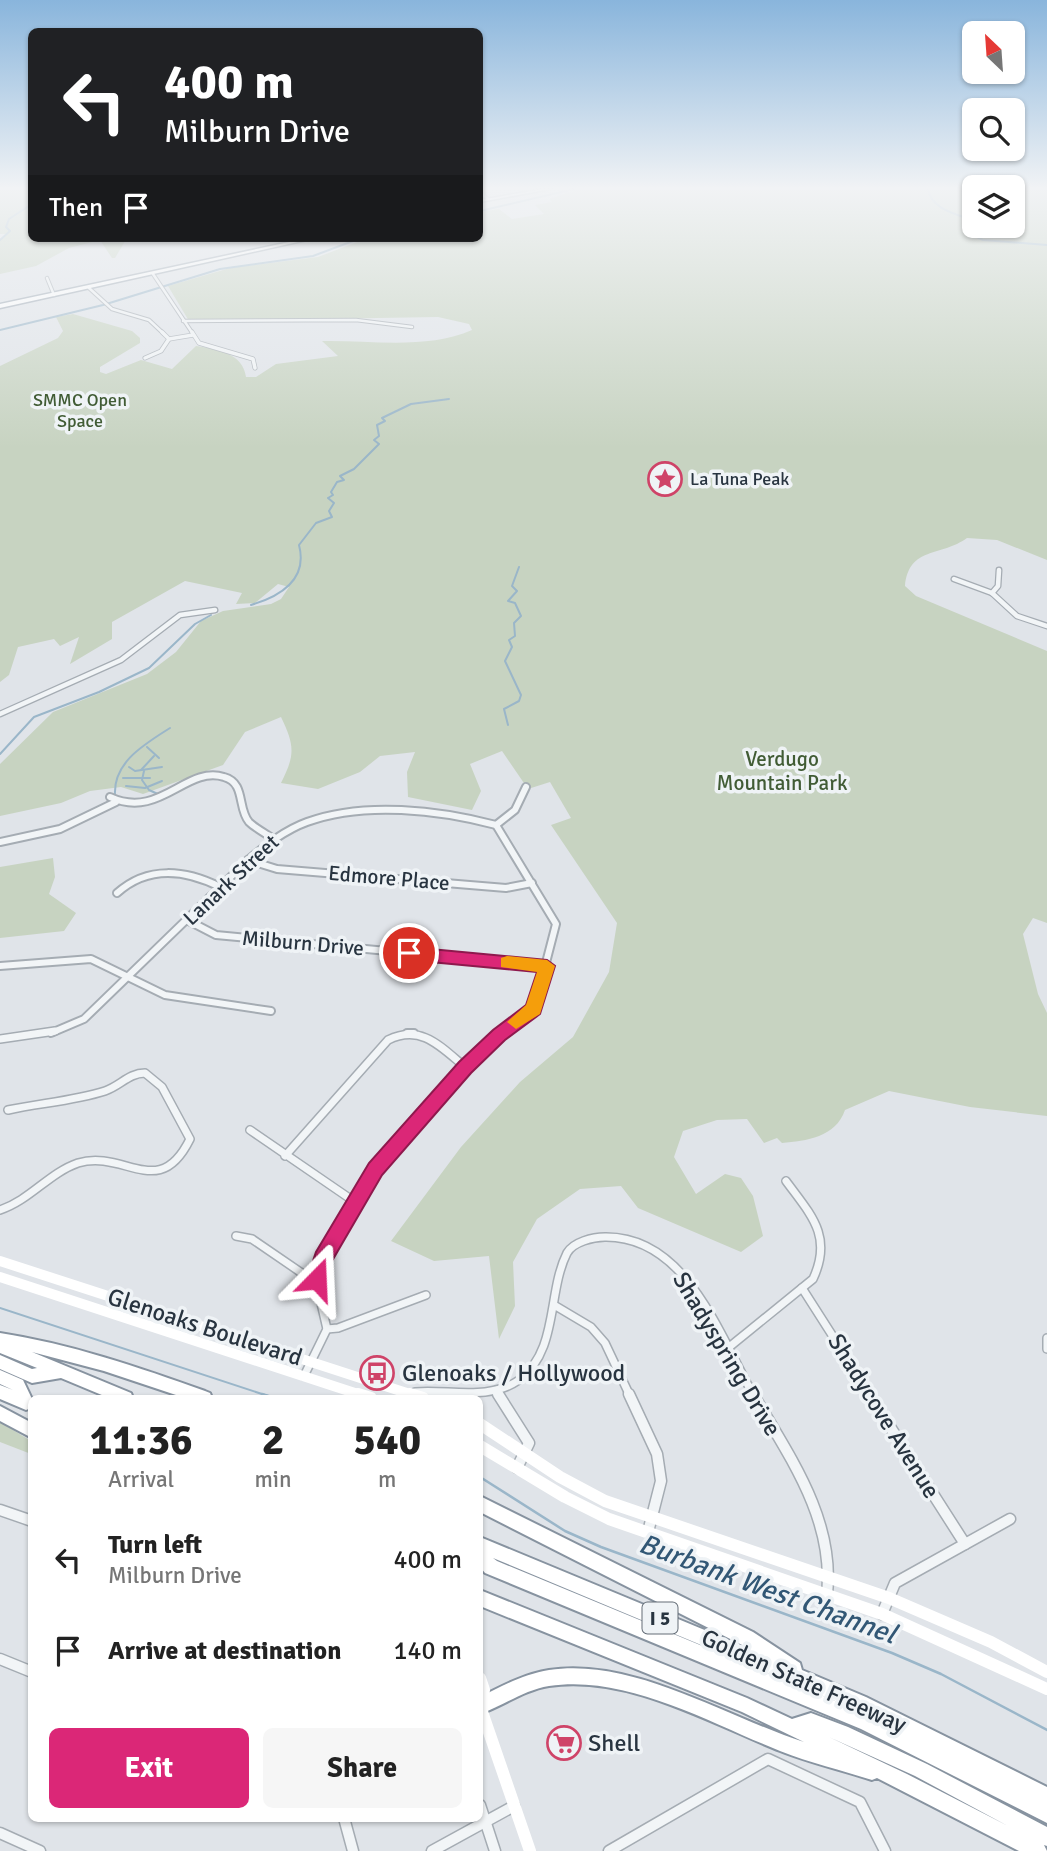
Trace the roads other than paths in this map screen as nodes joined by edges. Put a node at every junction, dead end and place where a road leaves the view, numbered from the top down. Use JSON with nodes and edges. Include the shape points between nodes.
{"nodes":[{"id":1,"x":147,"y":275,"type":"edge"},
{"id":2,"x":154,"y":275,"type":"edge"},
{"id":3,"x":47,"y":278,"type":"dead end"},
{"id":4,"x":89,"y":288,"type":"junction"},
{"id":5,"x":54,"y":295,"type":"junction"},
{"id":6,"x":0,"y":306,"type":"edge"},
{"id":7,"x":183,"y":321,"type":"junction"},
{"id":8,"x":412,"y":327,"type":"dead end"},
{"id":9,"x":193,"y":335,"type":"junction"},
{"id":10,"x":169,"y":339,"type":"junction"},
{"id":11,"x":145,"y":358,"type":"dead end"},
{"id":12,"x":254,"y":368,"type":"dead end"},
{"id":13,"x":999,"y":570,"type":"dead end"},
{"id":14,"x":954,"y":579,"type":"dead end"},
{"id":15,"x":992,"y":593,"type":"junction"},
{"id":16,"x":215,"y":610,"type":"dead end"},
{"id":17,"x":1047,"y":626,"type":"edge"},
{"id":18,"x":0,"y":714,"type":"edge"},
{"id":19,"x":526,"y":787,"type":"dead end"},
{"id":20,"x":110,"y":797,"type":"dead end"},
{"id":21,"x":116,"y":802,"type":"junction"},
{"id":22,"x":496,"y":825,"type":"junction"},
{"id":23,"x":272,"y":838,"type":"junction"},
{"id":24,"x":0,"y":842,"type":"edge"},
{"id":25,"x":248,"y":860,"type":"junction"},
{"id":26,"x":532,"y":883,"type":"junction"},
{"id":27,"x":220,"y":887,"type":"junction"},
{"id":28,"x":117,"y":893,"type":"dead end"},
{"id":29,"x":187,"y":920,"type":"junction"},
{"id":30,"x":0,"y":966,"type":"edge"},
{"id":31,"x":547,"y":966,"type":"junction"},
{"id":32,"x":127,"y":978,"type":"junction"},
{"id":33,"x":271,"y":1011,"type":"dead end"},
{"id":34,"x":0,"y":1039,"type":"edge"},
{"id":35,"x":465,"y":1068,"type":"junction"},
{"id":36,"x":8,"y":1110,"type":"dead end"},
{"id":37,"x":250,"y":1130,"type":"dead end"},
{"id":38,"x":285,"y":1156,"type":"junction"},
{"id":39,"x":786,"y":1181,"type":"dead end"},
{"id":40,"x":355,"y":1202,"type":"junction"},
{"id":41,"x":0,"y":1210,"type":"edge"},
{"id":42,"x":236,"y":1236,"type":"dead end"},
{"id":43,"x":0,"y":1261,"type":"edge"},
{"id":44,"x":0,"y":1278,"type":"edge"},
{"id":45,"x":317,"y":1279,"type":"junction"},
{"id":46,"x":802,"y":1288,"type":"junction"},
{"id":47,"x":426,"y":1295,"type":"dead end"},
{"id":48,"x":554,"y":1305,"type":"junction"},
{"id":49,"x":150,"y":1310,"type":"junction"},
{"id":50,"x":142,"y":1324,"type":"junction"},
{"id":51,"x":327,"y":1329,"type":"junction"},
{"id":52,"x":1047,"y":1338,"type":"edge"},
{"id":53,"x":0,"y":1340,"type":"edge"},
{"id":54,"x":0,"y":1346,"type":"edge"},
{"id":55,"x":728,"y":1348,"type":"junction"},
{"id":56,"x":1047,"y":1349,"type":"edge"},
{"id":57,"x":0,"y":1362,"type":"edge"},
{"id":58,"x":311,"y":1362,"type":"junction"},
{"id":59,"x":61,"y":1371,"type":"junction"},
{"id":60,"x":304,"y":1376,"type":"junction"},
{"id":61,"x":0,"y":1377,"type":"edge"},
{"id":62,"x":497,"y":1390,"type":"junction"},
{"id":63,"x":0,"y":1392,"type":"edge"},
{"id":64,"x":119,"y":1395,"type":"edge"},
{"id":65,"x":196,"y":1395,"type":"edge"},
{"id":66,"x":362,"y":1395,"type":"edge"},
{"id":67,"x":405,"y":1395,"type":"edge"},
{"id":68,"x":423,"y":1395,"type":"edge"},
{"id":69,"x":28,"y":1404,"type":"edge"},
{"id":70,"x":0,"y":1413,"type":"edge"},
{"id":71,"x":483,"y":1426,"type":"edge"},
{"id":72,"x":28,"y":1429,"type":"edge"},
{"id":73,"x":483,"y":1448,"type":"edge"},
{"id":74,"x":525,"y":1454,"type":"junction"},
{"id":75,"x":517,"y":1468,"type":"junction"},
{"id":76,"x":483,"y":1506,"type":"edge"},
{"id":77,"x":0,"y":1510,"type":"edge"},
{"id":78,"x":653,"y":1518,"type":"junction"},
{"id":79,"x":1010,"y":1519,"type":"dead end"},
{"id":80,"x":28,"y":1520,"type":"edge"},
{"id":81,"x":648,"y":1532,"type":"junction"},
{"id":82,"x":965,"y":1544,"type":"junction"},
{"id":83,"x":483,"y":1547,"type":"edge"},
{"id":84,"x":483,"y":1559,"type":"edge"},
{"id":85,"x":504,"y":1563,"type":"junction"},
{"id":86,"x":831,"y":1578,"type":"junction"},
{"id":87,"x":827,"y":1594,"type":"junction"},
{"id":88,"x":889,"y":1598,"type":"junction"},
{"id":89,"x":483,"y":1599,"type":"edge"},
{"id":90,"x":882,"y":1614,"type":"junction"},
{"id":91,"x":0,"y":1659,"type":"edge"},
{"id":92,"x":28,"y":1670,"type":"edge"},
{"id":93,"x":1047,"y":1672,"type":"edge"},
{"id":94,"x":813,"y":1683,"type":"junction"},
{"id":95,"x":1047,"y":1689,"type":"edge"},
{"id":96,"x":483,"y":1705,"type":"edge"},
{"id":97,"x":483,"y":1715,"type":"edge"},
{"id":98,"x":792,"y":1727,"type":"junction"},
{"id":99,"x":901,"y":1780,"type":"junction"},
{"id":100,"x":1047,"y":1796,"type":"edge"},
{"id":101,"x":514,"y":1806,"type":"junction"},
{"id":102,"x":1047,"y":1814,"type":"edge"},
{"id":103,"x":483,"y":1815,"type":"edge"},
{"id":104,"x":345,"y":1822,"type":"edge"},
{"id":105,"x":485,"y":1822,"type":"junction"},
{"id":106,"x":0,"y":1833,"type":"edge"},
{"id":107,"x":1047,"y":1837,"type":"edge"},
{"id":108,"x":40,"y":1851,"type":"edge"},
{"id":109,"x":353,"y":1851,"type":"edge"},
{"id":110,"x":432,"y":1851,"type":"edge"},
{"id":111,"x":495,"y":1851,"type":"edge"},
{"id":112,"x":530,"y":1851,"type":"edge"},
{"id":113,"x":609,"y":1851,"type":"edge"},
{"id":114,"x":885,"y":1851,"type":"edge"},
{"id":115,"x":1038,"y":1851,"type":"edge"}],
"edges":[{"from":1,"to":4,"type":"main road"},
{"from":2,"to":7,"type":"street"},
{"from":3,"to":5,"type":"street"},
{"from":4,"to":5,"type":"main road"},
{"from":4,"to":10,"type":"street","via":[[114,310],[149,320]]},
{"from":5,"to":6,"type":"main road"},
{"from":7,"to":8,"type":"street","via":[[356,320]]},
{"from":7,"to":9,"type":"street"},
{"from":9,"to":10,"type":"street"},
{"from":9,"to":12,"type":"street","via":[[202,345],[242,353],[253,359]]},
{"from":10,"to":11,"type":"street","via":[[161,351]]},
{"from":13,"to":15,"type":"street","via":[[998,586]]},
{"from":14,"to":15,"type":"street"},
{"from":15,"to":17,"type":"street","via":[[1017,616]]},
{"from":16,"to":18,"type":"street","via":[[183,612],[122,659]]},
{"from":19,"to":22,"type":"street","via":[[515,810]]},
{"from":20,"to":21,"type":"street"},
{"from":21,"to":23,"type":"street","via":[[150,803],[194,780],[224,777],[238,786],[248,821]]},
{"from":21,"to":24,"type":"street","via":[[62,830]]},
{"from":22,"to":23,"type":"street","name":"Lanark Street","via":[[469,817],[353,811],[306,820]]},
{"from":22,"to":26,"type":"street"},
{"from":23,"to":25,"type":"street","name":"Lanark Street"},
{"from":25,"to":26,"type":"street","name":"Edmore Place","via":[[277,869],[492,887]]},
{"from":25,"to":27,"type":"street","name":"Lanark Street"},
{"from":26,"to":31,"type":"street","via":[[556,924]]},
{"from":27,"to":28,"type":"street","via":[[187,872],[123,886]]},
{"from":27,"to":29,"type":"street","name":"Lanark Street"},
{"from":29,"to":31,"type":"street","name":"Milburn Drive","via":[[216,935]]},
{"from":29,"to":32,"type":"street","name":"Lanark Street"},
{"from":30,"to":32,"type":"street","via":[[91,959]]},
{"from":31,"to":35,"type":"street","via":[[534,1009]]},
{"from":32,"to":33,"type":"street","via":[[165,995]]},
{"from":32,"to":34,"type":"street","name":"Lanark Street","via":[[72,1026],[46,1035]]},
{"from":35,"to":38,"type":"street","via":[[419,1031],[402,1031],[388,1040]]},
{"from":35,"to":40,"type":"street","via":[[375,1169]]},
{"from":36,"to":41,"type":"street","via":[[109,1090],[139,1073],[154,1076],[190,1139],[185,1152],[153,1172],[87,1161],[20,1203]]},
{"from":37,"to":38,"type":"street"},
{"from":38,"to":40,"type":"street"},
{"from":39,"to":46,"type":"street","via":[[823,1237],[820,1267]]},
{"from":40,"to":45,"type":"street","via":[[323,1258]]},
{"from":42,"to":45,"type":"street","via":[[252,1239]]},
{"from":43,"to":49,"type":"main road","name":"Glenoaks Boulevard"},
{"from":44,"to":50,"type":"main road","name":"Glenoaks Boulevard"},
{"from":45,"to":51,"type":"street"},
{"from":46,"to":55,"type":"street"},
{"from":46,"to":82,"type":"street","name":"Shadycove Avenue"},
{"from":47,"to":51,"type":"street"},
{"from":48,"to":55,"type":"street","name":"Shadyspring Drive","via":[[561,1265],[569,1249],[598,1235],[616,1235],[674,1265]]},
{"from":48,"to":62,"type":"street","name":"Shadyspring Drive","via":[[541,1354],[523,1375]]},
{"from":48,"to":78,"type":"street","via":[[591,1327],[605,1343],[623,1379],[660,1466]]},
{"from":49,"to":50,"type":"main road"},
{"from":49,"to":58,"type":"main road","name":"Glenoaks Boulevard"},
{"from":50,"to":60,"type":"main road","name":"Glenoaks Boulevard"},
{"from":51,"to":58,"type":"street"},
{"from":52,"to":56,"type":"street"},
{"from":53,"to":65,"type":"highway","via":[[64,1353]]},
{"from":54,"to":59,"type":"highway"},
{"from":55,"to":86,"type":"street","name":"Shadyspring Drive","via":[[807,1491],[827,1550]]},
{"from":57,"to":59,"type":"highway","via":[[32,1376]]},
{"from":58,"to":60,"type":"street"},
{"from":58,"to":67,"type":"main road","name":"Glenoaks Boulevard"},
{"from":59,"to":64,"type":"highway"},
{"from":60,"to":66,"type":"main road","name":"Glenoaks Boulevard"},
{"from":61,"to":69,"type":"highway","via":[[19,1385]]},
{"from":62,"to":68,"type":"street"},
{"from":62,"to":74,"type":"street","via":[[508,1414],[526,1434]]},
{"from":63,"to":69,"type":"highway"},
{"from":70,"to":72,"type":"highway"},
{"from":71,"to":74,"type":"main road"},
{"from":73,"to":75,"type":"main road"},
{"from":74,"to":75,"type":"street"},
{"from":74,"to":78,"type":"main road","via":[[605,1501]]},
{"from":75,"to":81,"type":"main road","via":[[590,1511]]},
{"from":76,"to":94,"type":"highway","via":[[747,1638]]},
{"from":77,"to":80,"type":"street"},
{"from":78,"to":81,"type":"street"},
{"from":78,"to":86,"type":"main road"},
{"from":79,"to":82,"type":"street"},
{"from":81,"to":87,"type":"main road"},
{"from":82,"to":88,"type":"street","via":[[895,1583]]},
{"from":83,"to":85,"type":"highway","name":"Golden State Freeway","number":"I 5"},
{"from":84,"to":85,"type":"highway","via":[[491,1567]]},
{"from":85,"to":94,"type":"highway","name":"Golden State Freeway","number":"I 5"},
{"from":85,"to":102,"type":"highway","via":[[842,1712]]},
{"from":86,"to":87,"type":"street","name":"Shadyspring Drive"},
{"from":86,"to":88,"type":"main road"},
{"from":87,"to":90,"type":"main road"},
{"from":88,"to":90,"type":"street"},
{"from":88,"to":93,"type":"main road"},
{"from":89,"to":98,"type":"highway","name":"Golden State Freeway","number":"I 5"},
{"from":90,"to":95,"type":"main road"},
{"from":91,"to":92,"type":"street"},
{"from":94,"to":100,"type":"highway","name":"Golden State Freeway","number":"I 5"},
{"from":96,"to":99,"type":"highway","via":[[528,1683],[558,1677],[599,1678],[647,1690],[786,1745]]},
{"from":97,"to":101,"type":"main road"},
{"from":98,"to":99,"type":"highway","name":"Golden State Freeway","number":"I 5"},
{"from":98,"to":107,"type":"highway","via":[[811,1721],[842,1733]]},
{"from":99,"to":115,"type":"highway","name":"Golden State Freeway","number":"I 5"},
{"from":101,"to":105,"type":"street"},
{"from":101,"to":112,"type":"main road"},
{"from":103,"to":105,"type":"street"},
{"from":104,"to":109,"type":"street"},
{"from":105,"to":110,"type":"street"},
{"from":105,"to":111,"type":"street"},
{"from":106,"to":108,"type":"street"},
{"from":113,"to":114,"type":"street","via":[[768,1759],[860,1802]]}]}
